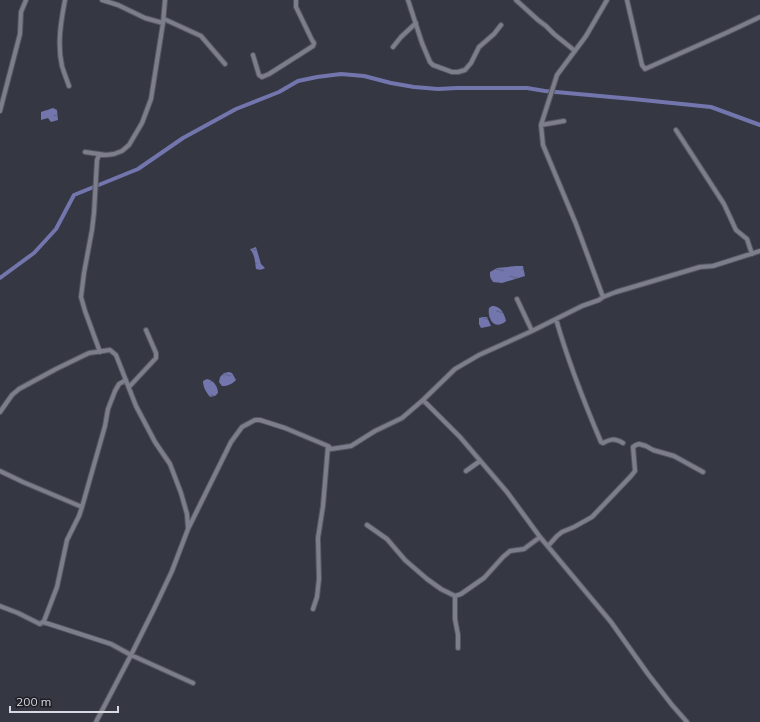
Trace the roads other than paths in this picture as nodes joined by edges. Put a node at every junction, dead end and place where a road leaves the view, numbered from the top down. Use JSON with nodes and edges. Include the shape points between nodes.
{"nodes":[{"id":1,"x":26,"y":0,"type":"edge"},
{"id":2,"x":65,"y":0,"type":"edge"},
{"id":3,"x":102,"y":0,"type":"edge"},
{"id":4,"x":165,"y":0,"type":"edge"},
{"id":5,"x":296,"y":0,"type":"edge"},
{"id":6,"x":408,"y":0,"type":"edge"},
{"id":7,"x":516,"y":0,"type":"edge"},
{"id":8,"x":607,"y":0,"type":"edge"},
{"id":9,"x":627,"y":0,"type":"edge"},
{"id":10,"x":760,"y":17,"type":"edge"},
{"id":11,"x":164,"y":21,"type":"junction"},
{"id":12,"x":416,"y":23,"type":"junction"},
{"id":13,"x":501,"y":25,"type":"dead end"},
{"id":14,"x":393,"y":47,"type":"dead end"},
{"id":15,"x":574,"y":51,"type":"junction"},
{"id":16,"x":253,"y":55,"type":"dead end"},
{"id":17,"x":225,"y":64,"type":"dead end"},
{"id":18,"x":70,"y":86,"type":"dead end"},
{"id":19,"x":0,"y":112,"type":"edge"},
{"id":20,"x":564,"y":121,"type":"dead end"},
{"id":21,"x":541,"y":125,"type":"junction"},
{"id":22,"x":676,"y":130,"type":"dead end"},
{"id":23,"x":85,"y":152,"type":"dead end"},
{"id":24,"x":98,"y":155,"type":"junction"},
{"id":25,"x":760,"y":251,"type":"edge"},
{"id":26,"x":752,"y":254,"type":"junction"},
{"id":27,"x":603,"y":297,"type":"junction"},
{"id":28,"x":517,"y":300,"type":"dead end"},
{"id":29,"x":556,"y":318,"type":"junction"},
{"id":30,"x":146,"y":330,"type":"dead end"},
{"id":31,"x":532,"y":331,"type":"junction"},
{"id":32,"x":100,"y":352,"type":"junction"},
{"id":33,"x":126,"y":380,"type":"junction"},
{"id":34,"x":129,"y":387,"type":"junction"},
{"id":35,"x":423,"y":400,"type":"junction"},
{"id":36,"x":0,"y":412,"type":"edge"},
{"id":37,"x":623,"y":443,"type":"dead end"},
{"id":38,"x":328,"y":446,"type":"junction"},
{"id":39,"x":480,"y":461,"type":"junction"},
{"id":40,"x":0,"y":471,"type":"edge"},
{"id":41,"x":466,"y":471,"type":"dead end"},
{"id":42,"x":703,"y":472,"type":"dead end"},
{"id":43,"x":82,"y":506,"type":"junction"},
{"id":44,"x":367,"y":525,"type":"dead end"},
{"id":45,"x":188,"y":528,"type":"junction"},
{"id":46,"x":540,"y":537,"type":"junction"},
{"id":47,"x":548,"y":546,"type":"junction"},
{"id":48,"x":455,"y":596,"type":"junction"},
{"id":49,"x":0,"y":606,"type":"edge"},
{"id":50,"x":313,"y":609,"type":"dead end"},
{"id":51,"x":43,"y":622,"type":"junction"},
{"id":52,"x":458,"y":648,"type":"dead end"},
{"id":53,"x":132,"y":655,"type":"junction"},
{"id":54,"x":193,"y":683,"type":"dead end"},
{"id":55,"x":96,"y":722,"type":"edge"},
{"id":56,"x":687,"y":722,"type":"edge"}],
"edges":[{"from":1,"to":19,"type":"street","via":[[21,12],[20,34]]},
{"from":2,"to":18,"type":"street","via":[[60,25],[60,54]]},
{"from":3,"to":11,"type":"street","via":[[145,18]]},
{"from":4,"to":11,"type":"street"},
{"from":5,"to":16,"type":"street","via":[[296,7],[314,43],[313,46],[262,77],[259,75]]},
{"from":6,"to":12,"type":"street"},
{"from":7,"to":15,"type":"street"},
{"from":8,"to":15,"type":"street"},
{"from":9,"to":10,"type":"street","via":[[645,69]]},
{"from":11,"to":17,"type":"street","via":[[201,36]]},
{"from":11,"to":24,"type":"street","via":[[151,99],[142,123],[129,145],[122,151]]},
{"from":12,"to":13,"type":"street","via":[[427,57],[433,65],[452,72],[465,70],[479,47]]},
{"from":12,"to":14,"type":"street"},
{"from":15,"to":21,"type":"street","via":[[557,75]]},
{"from":20,"to":21,"type":"street"},
{"from":21,"to":27,"type":"street","via":[[543,146]]},
{"from":22,"to":26,"type":"street","via":[[724,204],[736,230],[747,240]]},
{"from":23,"to":24,"type":"street"},
{"from":24,"to":32,"type":"street","via":[[92,230],[82,297]]},
{"from":25,"to":26,"type":"street"},
{"from":26,"to":27,"type":"street"},
{"from":27,"to":29,"type":"street"},
{"from":28,"to":31,"type":"street"},
{"from":29,"to":31,"type":"street"},
{"from":29,"to":37,"type":"street","via":[[563,344],[601,442],[615,439]]},
{"from":30,"to":34,"type":"street","via":[[156,358]]},
{"from":31,"to":35,"type":"street","via":[[455,369]]},
{"from":32,"to":33,"type":"street","via":[[110,350],[116,355]]},
{"from":32,"to":36,"type":"street","via":[[89,353],[19,389]]},
{"from":33,"to":34,"type":"street"},
{"from":33,"to":43,"type":"street","via":[[119,384],[108,409],[106,426]]},
{"from":34,"to":45,"type":"street","via":[[155,442],[170,464],[187,514]]},
{"from":35,"to":38,"type":"street","via":[[402,418],[351,446],[331,449]]},
{"from":35,"to":39,"type":"street"},
{"from":38,"to":45,"type":"street","via":[[260,420],[250,422],[242,427],[231,442]]},
{"from":38,"to":50,"type":"street","via":[[318,538],[319,579]]},
{"from":39,"to":41,"type":"street"},
{"from":39,"to":46,"type":"street"},
{"from":40,"to":43,"type":"street"},
{"from":42,"to":47,"type":"street","via":[[674,456],[636,445],[633,447],[635,471],[631,476],[592,517],[562,532]]},
{"from":43,"to":51,"type":"street","via":[[67,540],[56,587]]},
{"from":44,"to":48,"type":"street","via":[[387,539],[405,560],[427,579]]},
{"from":45,"to":53,"type":"street","via":[[172,571]]},
{"from":46,"to":47,"type":"street"},
{"from":46,"to":48,"type":"street","via":[[524,549],[510,551],[484,578]]},
{"from":47,"to":56,"type":"street","via":[[611,622],[648,674]]},
{"from":48,"to":52,"type":"street"},
{"from":49,"to":51,"type":"street","via":[[40,624]]},
{"from":51,"to":53,"type":"street","via":[[111,644]]},
{"from":53,"to":54,"type":"street"},
{"from":53,"to":55,"type":"street"}]}
